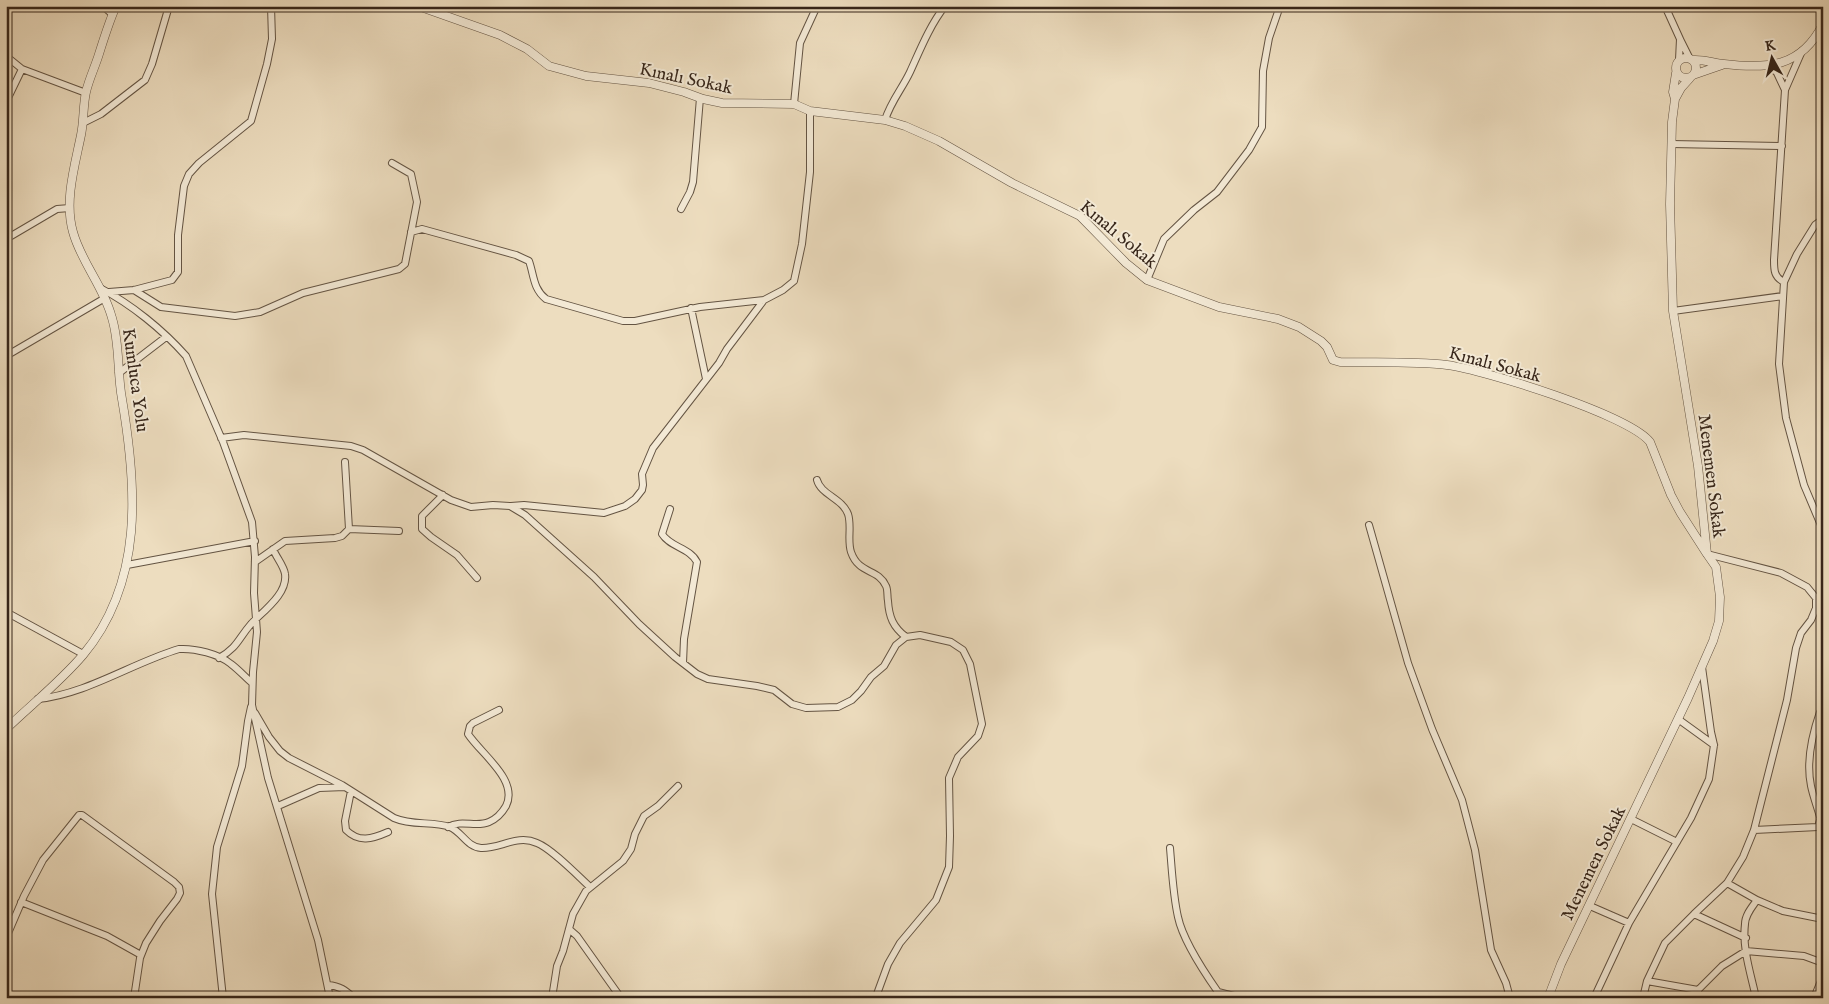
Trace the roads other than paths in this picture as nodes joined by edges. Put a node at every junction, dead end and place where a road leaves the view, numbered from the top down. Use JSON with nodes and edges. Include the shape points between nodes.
{"nodes":[{"id":1,"x":104,"y":6,"type":"edge"},
{"id":2,"x":116,"y":6,"type":"edge"},
{"id":3,"x":169,"y":6,"type":"edge"},
{"id":4,"x":271,"y":6,"type":"edge"},
{"id":5,"x":418,"y":6,"type":"edge"},
{"id":6,"x":817,"y":6,"type":"edge"},
{"id":7,"x":945,"y":6,"type":"edge"},
{"id":8,"x":1280,"y":6,"type":"edge"},
{"id":9,"x":1665,"y":6,"type":"edge"},
{"id":10,"x":112,"y":14,"type":"junction"},
{"id":11,"x":1823,"y":24,"type":"edge"},
{"id":12,"x":1680,"y":40,"type":"junction"},
{"id":13,"x":1802,"y":51,"type":"junction"},
{"id":14,"x":6,"y":56,"type":"edge"},
{"id":15,"x":1679,"y":60,"type":"junction"},
{"id":16,"x":1692,"y":60,"type":"junction"},
{"id":17,"x":1724,"y":64,"type":"junction"},
{"id":18,"x":1770,"y":66,"type":"junction"},
{"id":19,"x":22,"y":69,"type":"junction"},
{"id":20,"x":1676,"y":72,"type":"junction"},
{"id":21,"x":1692,"y":76,"type":"junction"},
{"id":22,"x":1785,"y":90,"type":"junction"},
{"id":23,"x":86,"y":92,"type":"junction"},
{"id":24,"x":700,"y":98,"type":"junction"},
{"id":25,"x":1674,"y":99,"type":"junction"},
{"id":26,"x":6,"y":102,"type":"edge"},
{"id":27,"x":794,"y":104,"type":"junction"},
{"id":28,"x":810,"y":111,"type":"junction"},
{"id":29,"x":885,"y":120,"type":"junction"},
{"id":30,"x":83,"y":124,"type":"junction"},
{"id":31,"x":1671,"y":144,"type":"junction"},
{"id":32,"x":1782,"y":146,"type":"junction"},
{"id":33,"x":392,"y":163,"type":"dead end"},
{"id":34,"x":70,"y":208,"type":"junction"},
{"id":35,"x":681,"y":209,"type":"dead end"},
{"id":36,"x":1823,"y":219,"type":"edge"},
{"id":37,"x":411,"y":232,"type":"junction"},
{"id":38,"x":6,"y":239,"type":"edge"},
{"id":39,"x":1147,"y":280,"type":"junction"},
{"id":40,"x":1784,"y":282,"type":"junction"},
{"id":41,"x":134,"y":290,"type":"junction"},
{"id":42,"x":106,"y":295,"type":"junction"},
{"id":43,"x":1783,"y":296,"type":"junction"},
{"id":44,"x":764,"y":300,"type":"junction"},
{"id":45,"x":691,"y":308,"type":"junction"},
{"id":46,"x":1672,"y":311,"type":"junction"},
{"id":47,"x":166,"y":337,"type":"junction"},
{"id":48,"x":6,"y":356,"type":"edge"},
{"id":49,"x":119,"y":373,"type":"junction"},
{"id":50,"x":706,"y":380,"type":"junction"},
{"id":51,"x":221,"y":438,"type":"junction"},
{"id":52,"x":345,"y":462,"type":"dead end"},
{"id":53,"x":817,"y":480,"type":"dead end"},
{"id":54,"x":443,"y":495,"type":"junction"},
{"id":55,"x":510,"y":506,"type":"junction"},
{"id":56,"x":670,"y":509,"type":"dead end"},
{"id":57,"x":1369,"y":525,"type":"dead end"},
{"id":58,"x":349,"y":529,"type":"junction"},
{"id":59,"x":399,"y":530,"type":"dead end"},
{"id":60,"x":1823,"y":530,"type":"edge"},
{"id":61,"x":255,"y":541,"type":"junction"},
{"id":62,"x":273,"y":549,"type":"junction"},
{"id":63,"x":1706,"y":554,"type":"junction"},
{"id":64,"x":255,"y":562,"type":"junction"},
{"id":65,"x":127,"y":565,"type":"junction"},
{"id":66,"x":477,"y":578,"type":"dead end"},
{"id":67,"x":6,"y":612,"type":"edge"},
{"id":68,"x":255,"y":620,"type":"junction"},
{"id":69,"x":906,"y":637,"type":"junction"},
{"id":70,"x":83,"y":654,"type":"junction"},
{"id":71,"x":219,"y":658,"type":"junction"},
{"id":72,"x":683,"y":663,"type":"junction"},
{"id":73,"x":1702,"y":667,"type":"junction"},
{"id":74,"x":252,"y":683,"type":"junction"},
{"id":75,"x":38,"y":699,"type":"junction"},
{"id":76,"x":252,"y":705,"type":"junction"},
{"id":77,"x":499,"y":710,"type":"dead end"},
{"id":78,"x":1820,"y":712,"type":"dead end"},
{"id":79,"x":1678,"y":719,"type":"junction"},
{"id":80,"x":6,"y":728,"type":"edge"},
{"id":81,"x":1714,"y":745,"type":"junction"},
{"id":82,"x":678,"y":786,"type":"dead end"},
{"id":83,"x":348,"y":789,"type":"junction"},
{"id":84,"x":278,"y":806,"type":"junction"},
{"id":85,"x":1821,"y":814,"type":"edge"},
{"id":86,"x":1631,"y":819,"type":"junction"},
{"id":87,"x":448,"y":827,"type":"junction"},
{"id":88,"x":1754,"y":830,"type":"junction"},
{"id":89,"x":388,"y":832,"type":"dead end"},
{"id":90,"x":1677,"y":842,"type":"junction"},
{"id":91,"x":1170,"y":848,"type":"dead end"},
{"id":92,"x":1727,"y":883,"type":"junction"},
{"id":93,"x":590,"y":887,"type":"junction"},
{"id":94,"x":1757,"y":900,"type":"junction"},
{"id":95,"x":21,"y":902,"type":"junction"},
{"id":96,"x":1590,"y":906,"type":"junction"},
{"id":97,"x":1694,"y":914,"type":"junction"},
{"id":98,"x":1823,"y":919,"type":"edge"},
{"id":99,"x":1629,"y":923,"type":"junction"},
{"id":100,"x":568,"y":930,"type":"junction"},
{"id":101,"x":6,"y":938,"type":"edge"},
{"id":102,"x":1746,"y":938,"type":"junction"},
{"id":103,"x":1746,"y":951,"type":"junction"},
{"id":104,"x":141,"y":955,"type":"junction"},
{"id":105,"x":1823,"y":963,"type":"edge"},
{"id":106,"x":1823,"y":976,"type":"edge"},
{"id":107,"x":1647,"y":980,"type":"junction"},
{"id":108,"x":328,"y":985,"type":"junction"},
{"id":109,"x":1698,"y":990,"type":"junction"},
{"id":110,"x":134,"y":998,"type":"edge"},
{"id":111,"x":223,"y":998,"type":"edge"},
{"id":112,"x":330,"y":998,"type":"edge"},
{"id":113,"x":354,"y":998,"type":"edge"},
{"id":114,"x":552,"y":998,"type":"edge"},
{"id":115,"x":621,"y":998,"type":"edge"},
{"id":116,"x":874,"y":998,"type":"edge"},
{"id":117,"x":1242,"y":998,"type":"edge"},
{"id":118,"x":1510,"y":998,"type":"edge"},
{"id":119,"x":1548,"y":998,"type":"edge"},
{"id":120,"x":1594,"y":998,"type":"edge"},
{"id":121,"x":1642,"y":998,"type":"edge"},
{"id":122,"x":1698,"y":998,"type":"edge"},
{"id":123,"x":1756,"y":998,"type":"edge"},
{"id":124,"x":1814,"y":998,"type":"edge"}],
"edges":[{"from":1,"to":10,"type":"street"},
{"from":2,"to":10,"type":"street","name":"Kumluca Yolu"},
{"from":3,"to":30,"type":"street","via":[[145,80]]},
{"from":4,"to":41,"type":"street","via":[[272,39],[251,121],[189,174],[182,198],[178,272],[172,280]]},
{"from":5,"to":24,"type":"street","name":"Kınalı Sokak","via":[[511,40],[549,66],[597,78],[649,83]]},
{"from":6,"to":27,"type":"street","via":[[800,43]]},
{"from":7,"to":29,"type":"street","via":[[890,105]]},
{"from":8,"to":39,"type":"street","via":[[1269,38],[1263,71],[1262,127],[1217,192],[1164,239]]},
{"from":9,"to":12,"type":"street"},
{"from":10,"to":23,"type":"street","name":"Kumluca Yolu"},
{"from":11,"to":13,"type":"street"},
{"from":12,"to":15,"type":"street"},
{"from":12,"to":16,"type":"street"},
{"from":13,"to":18,"type":"street"},
{"from":13,"to":22,"type":"street"},
{"from":14,"to":19,"type":"street"},
{"from":15,"to":16,"type":"street"},
{"from":15,"to":20,"type":"street","name":"Menemen Sokak"},
{"from":16,"to":17,"type":"street"},
{"from":16,"to":21,"type":"street","via":[[1696,68]]},
{"from":17,"to":18,"type":"street"},
{"from":17,"to":21,"type":"street"},
{"from":18,"to":22,"type":"street"},
{"from":19,"to":23,"type":"street"},
{"from":19,"to":26,"type":"street"},
{"from":20,"to":21,"type":"street","via":[[1681,77]]},
{"from":20,"to":25,"type":"street","name":"Menemen Sokak"},
{"from":21,"to":25,"type":"street"},
{"from":22,"to":32,"type":"street"},
{"from":23,"to":30,"type":"street","name":"Kumluca Yolu"},
{"from":24,"to":27,"type":"street","name":"Kınalı Sokak","via":[[722,103]]},
{"from":24,"to":35,"type":"street","via":[[693,182]]},
{"from":25,"to":31,"type":"street","name":"Menemen Sokak"},
{"from":27,"to":28,"type":"street","name":"Kınalı Sokak"},
{"from":28,"to":29,"type":"street","name":"Kınalı Sokak"},
{"from":28,"to":44,"type":"street","via":[[810,172],[802,244],[794,281]]},
{"from":29,"to":39,"type":"street","name":"Kınalı Sokak","via":[[939,140],[1012,183],[1080,216]]},
{"from":30,"to":34,"type":"street","name":"Kumluca Yolu"},
{"from":31,"to":32,"type":"street"},
{"from":31,"to":46,"type":"street","name":"Menemen Sokak"},
{"from":32,"to":40,"type":"street","via":[[1774,273]]},
{"from":33,"to":37,"type":"street","via":[[411,174],[413,181],[417,202]]},
{"from":34,"to":38,"type":"street","via":[[57,209]]},
{"from":34,"to":42,"type":"street","name":"Kumluca Yolu","via":[[73,232]]},
{"from":36,"to":40,"type":"street","via":[[1815,225],[1797,254]]},
{"from":37,"to":41,"type":"street","via":[[405,264],[399,269],[303,293],[250,314],[219,315],[162,307]]},
{"from":37,"to":45,"type":"street","via":[[422,229],[516,255],[529,261],[536,288],[546,299],[617,320],[635,321]]},
{"from":39,"to":63,"type":"street","name":"Kınalı Sokak","via":[[1219,307],[1278,319],[1299,327],[1321,340],[1333,360],[1427,363],[1468,369],[1550,394],[1627,426],[1650,442],[1680,512]]},
{"from":40,"to":43,"type":"street"},
{"from":41,"to":42,"type":"street"},
{"from":42,"to":47,"type":"street","via":[[137,311]]},
{"from":42,"to":48,"type":"street"},
{"from":42,"to":49,"type":"street","name":"Kumluca Yolu","via":[[116,334]]},
{"from":43,"to":46,"type":"street"},
{"from":43,"to":60,"type":"street","via":[[1779,364],[1786,418],[1804,485]]},
{"from":44,"to":45,"type":"street"},
{"from":44,"to":50,"type":"street"},
{"from":45,"to":50,"type":"street"},
{"from":46,"to":63,"type":"street","name":"Menemen Sokak","via":[[1698,466]]},
{"from":47,"to":49,"type":"street"},
{"from":47,"to":51,"type":"street","via":[[186,356]]},
{"from":49,"to":65,"type":"street","name":"Kumluca Yolu","via":[[132,477]]},
{"from":50,"to":55,"type":"street","via":[[653,448],[642,474],[642,490],[625,506],[604,513],[533,505]]},
{"from":51,"to":54,"type":"street","via":[[244,436],[351,446]]},
{"from":51,"to":61,"type":"street","via":[[252,522]]},
{"from":52,"to":58,"type":"street"},
{"from":53,"to":69,"type":"street","via":[[843,505],[848,514],[851,551],[855,560],[858,565],[878,575],[886,586],[892,623]]},
{"from":54,"to":55,"type":"street","via":[[471,507]]},
{"from":54,"to":66,"type":"street","via":[[422,516],[422,529],[457,556]]},
{"from":55,"to":72,"type":"street","via":[[594,577],[639,624]]},
{"from":56,"to":72,"type":"street","via":[[662,534],[665,540],[694,556],[697,562]]},
{"from":57,"to":118,"type":"street","via":[[1408,662],[1462,800],[1475,850],[1492,950]]},
{"from":58,"to":59,"type":"street"},
{"from":58,"to":62,"type":"street","via":[[335,538],[286,541]]},
{"from":61,"to":64,"type":"street"},
{"from":61,"to":65,"type":"street"},
{"from":62,"to":64,"type":"street"},
{"from":62,"to":68,"type":"street","via":[[285,573],[284,582],[270,606]]},
{"from":63,"to":73,"type":"street","name":"Menemen Sokak","via":[[1716,566],[1720,610],[1717,629]]},
{"from":63,"to":88,"type":"street","via":[[1781,573],[1807,587],[1816,598],[1816,608],[1796,648],[1787,700]]},
{"from":64,"to":68,"type":"street"},
{"from":65,"to":70,"type":"street","name":"Kumluca Yolu","via":[[110,613]]},
{"from":67,"to":70,"type":"street"},
{"from":68,"to":71,"type":"street","via":[[233,649]]},
{"from":68,"to":74,"type":"street","via":[[257,632]]},
{"from":69,"to":72,"type":"street","via":[[896,645],[884,666],[870,677],[862,692],[838,707],[806,708],[792,704],[774,690],[708,679]]},
{"from":69,"to":116,"type":"street","via":[[920,635],[951,642],[963,650],[970,664],[982,724],[978,736],[958,757],[949,778],[949,867],[936,900],[900,943]]},
{"from":70,"to":75,"type":"street","name":"Kumluca Yolu"},
{"from":71,"to":74,"type":"street","via":[[230,663]]},
{"from":71,"to":75,"type":"street","via":[[204,651],[179,649],[72,693]]},
{"from":73,"to":79,"type":"street","name":"Menemen Sokak"},
{"from":73,"to":81,"type":"street"},
{"from":74,"to":76,"type":"street"},
{"from":75,"to":80,"type":"street","name":"Kumluca Yolu"},
{"from":76,"to":83,"type":"street","via":[[280,751]]},
{"from":76,"to":84,"type":"street","via":[[268,778]]},
{"from":76,"to":111,"type":"street","via":[[242,766],[215,859],[212,894]]},
{"from":77,"to":87,"type":"street","via":[[473,722],[468,734],[507,784],[508,802],[498,817],[489,823],[456,822]]},
{"from":78,"to":85,"type":"street","via":[[1812,735],[1810,785]]},
{"from":79,"to":81,"type":"street"},
{"from":79,"to":86,"type":"street","name":"Menemen Sokak"},
{"from":81,"to":90,"type":"street","via":[[1709,779]]},
{"from":82,"to":93,"type":"street","via":[[644,816],[623,861]]},
{"from":83,"to":84,"type":"street","via":[[319,788]]},
{"from":83,"to":87,"type":"street","via":[[402,822]]},
{"from":83,"to":89,"type":"street","via":[[345,822],[346,830],[353,838],[366,840]]},
{"from":84,"to":108,"type":"street","via":[[310,909]]},
{"from":85,"to":88,"type":"street","via":[[1818,826]]},
{"from":86,"to":90,"type":"street"},
{"from":86,"to":96,"type":"street","name":"Menemen Sokak"},
{"from":87,"to":93,"type":"street","via":[[470,844],[482,848],[527,840],[540,844]]},
{"from":88,"to":92,"type":"street"},
{"from":90,"to":99,"type":"street"},
{"from":91,"to":117,"type":"street","via":[[1176,910],[1184,935],[1218,992]]},
{"from":92,"to":94,"type":"street"},
{"from":92,"to":97,"type":"street"},
{"from":93,"to":100,"type":"street","via":[[573,914]]},
{"from":94,"to":98,"type":"street","via":[[1783,911]]},
{"from":94,"to":102,"type":"street","via":[[1748,912]]},
{"from":95,"to":101,"type":"street"},
{"from":95,"to":104,"type":"street","via":[[107,936]]},
{"from":95,"to":104,"type":"street","via":[[44,860],[82,815],[179,888],[178,899],[160,921]]},
{"from":96,"to":99,"type":"street"},
{"from":96,"to":119,"type":"street","name":"Menemen Sokak"},
{"from":97,"to":102,"type":"street"},
{"from":97,"to":107,"type":"street","via":[[1664,943]]},
{"from":99,"to":120,"type":"street"},
{"from":100,"to":114,"type":"street"},
{"from":100,"to":115,"type":"street","via":[[577,936]]},
{"from":102,"to":103,"type":"street"},
{"from":103,"to":105,"type":"street","via":[[1804,956]]},
{"from":103,"to":109,"type":"street","via":[[1722,966]]},
{"from":103,"to":123,"type":"street"},
{"from":104,"to":110,"type":"street"},
{"from":106,"to":124,"type":"street"},
{"from":107,"to":109,"type":"street"},
{"from":107,"to":121,"type":"street"},
{"from":108,"to":112,"type":"street"},
{"from":108,"to":113,"type":"street","via":[[342,988]]},
{"from":109,"to":122,"type":"street"}]}
